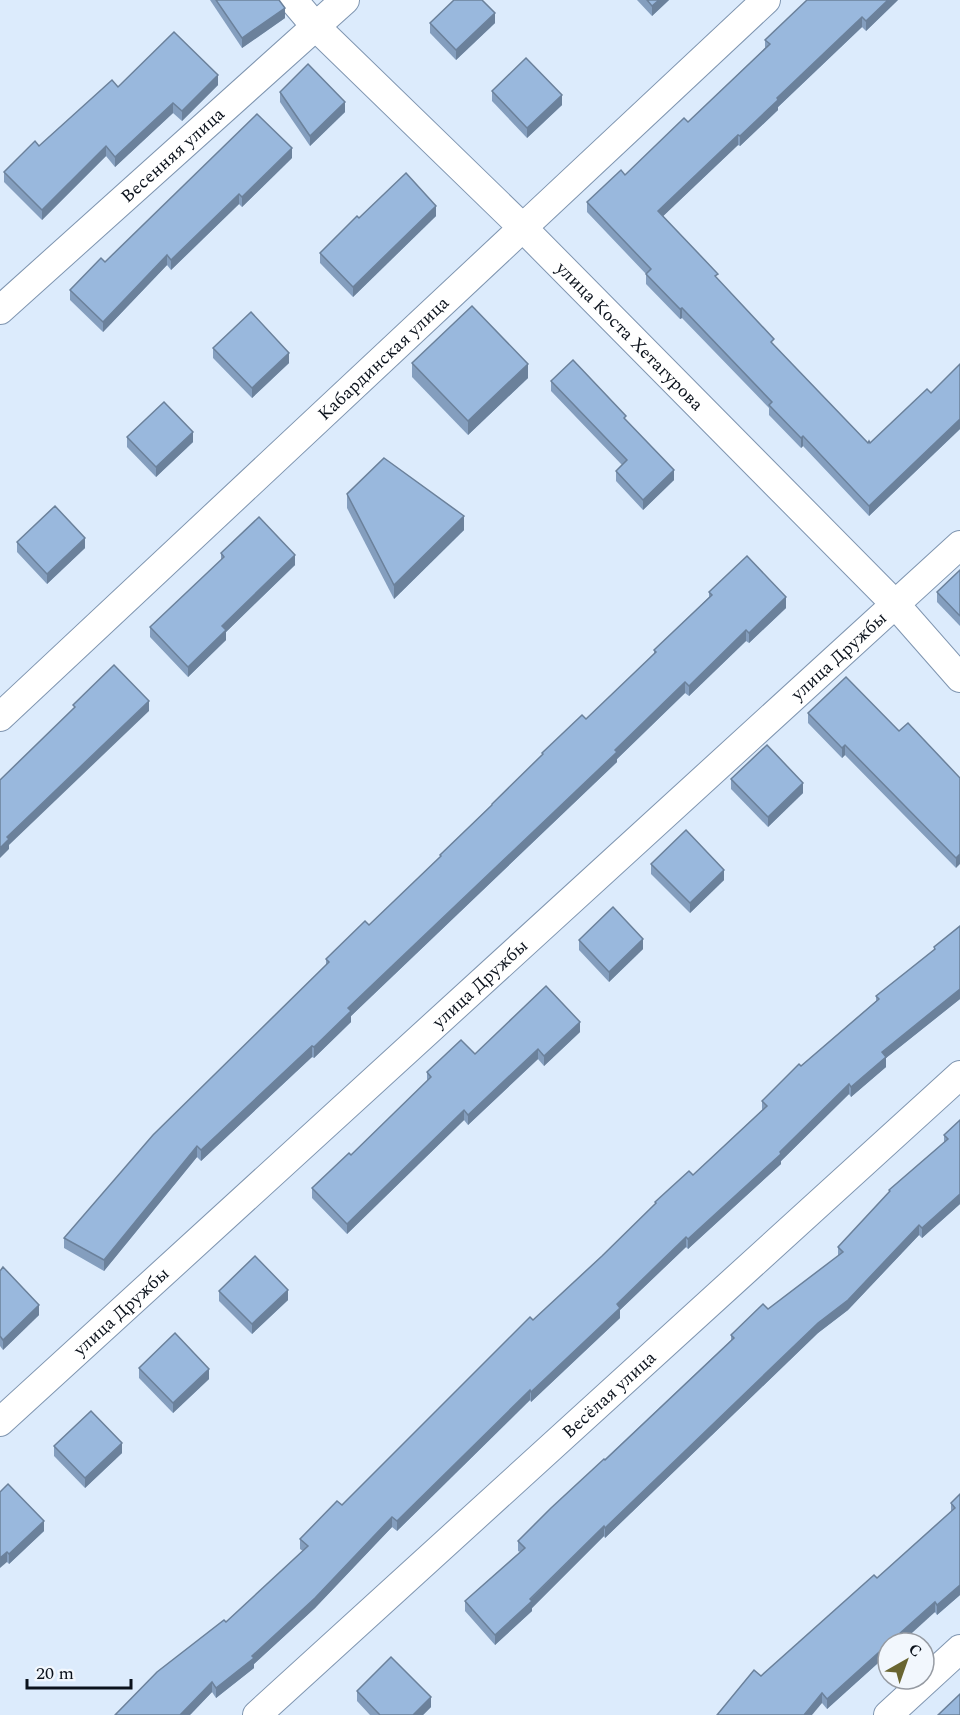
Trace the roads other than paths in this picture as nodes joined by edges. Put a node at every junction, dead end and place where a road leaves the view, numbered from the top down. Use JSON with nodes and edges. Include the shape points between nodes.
{"nodes":[{"id":1,"x":293,"y":0,"type":"edge"},
{"id":2,"x":345,"y":0,"type":"edge"},
{"id":3,"x":766,"y":0,"type":"edge"},
{"id":4,"x":316,"y":27,"type":"junction"},
{"id":5,"x":523,"y":228,"type":"junction"},
{"id":6,"x":0,"y":310,"type":"edge"},
{"id":7,"x":960,"y":545,"type":"edge"},
{"id":8,"x":896,"y":604,"type":"junction"},
{"id":9,"x":960,"y":678,"type":"edge"},
{"id":10,"x":0,"y":717,"type":"edge"},
{"id":11,"x":960,"y":1075,"type":"edge"},
{"id":12,"x":0,"y":1422,"type":"edge"},
{"id":13,"x":960,"y":1649,"type":"edge"},
{"id":14,"x":257,"y":1715,"type":"edge"},
{"id":15,"x":888,"y":1715,"type":"edge"}],
"edges":[{"from":1,"to":4,"type":"street","name":"улица Коста Хетагурова"},
{"from":2,"to":4,"type":"street","name":"Весенняя улица"},
{"from":3,"to":5,"type":"street","name":"Кабардинская улица"},
{"from":4,"to":5,"type":"street","name":"улица Коста Хетагурова"},
{"from":4,"to":6,"type":"street","name":"Весенняя улица"},
{"from":5,"to":8,"type":"street","name":"улица Коста Хетагурова"},
{"from":5,"to":10,"type":"street","name":"Кабардинская улица"},
{"from":7,"to":8,"type":"street","name":"улица Дружбы"},
{"from":8,"to":9,"type":"street","name":"улица Коста Хетагурова"},
{"from":8,"to":12,"type":"street","name":"улица Дружбы"},
{"from":11,"to":14,"type":"street","name":"Весёлая улица"},
{"from":13,"to":15,"type":"street"}]}
